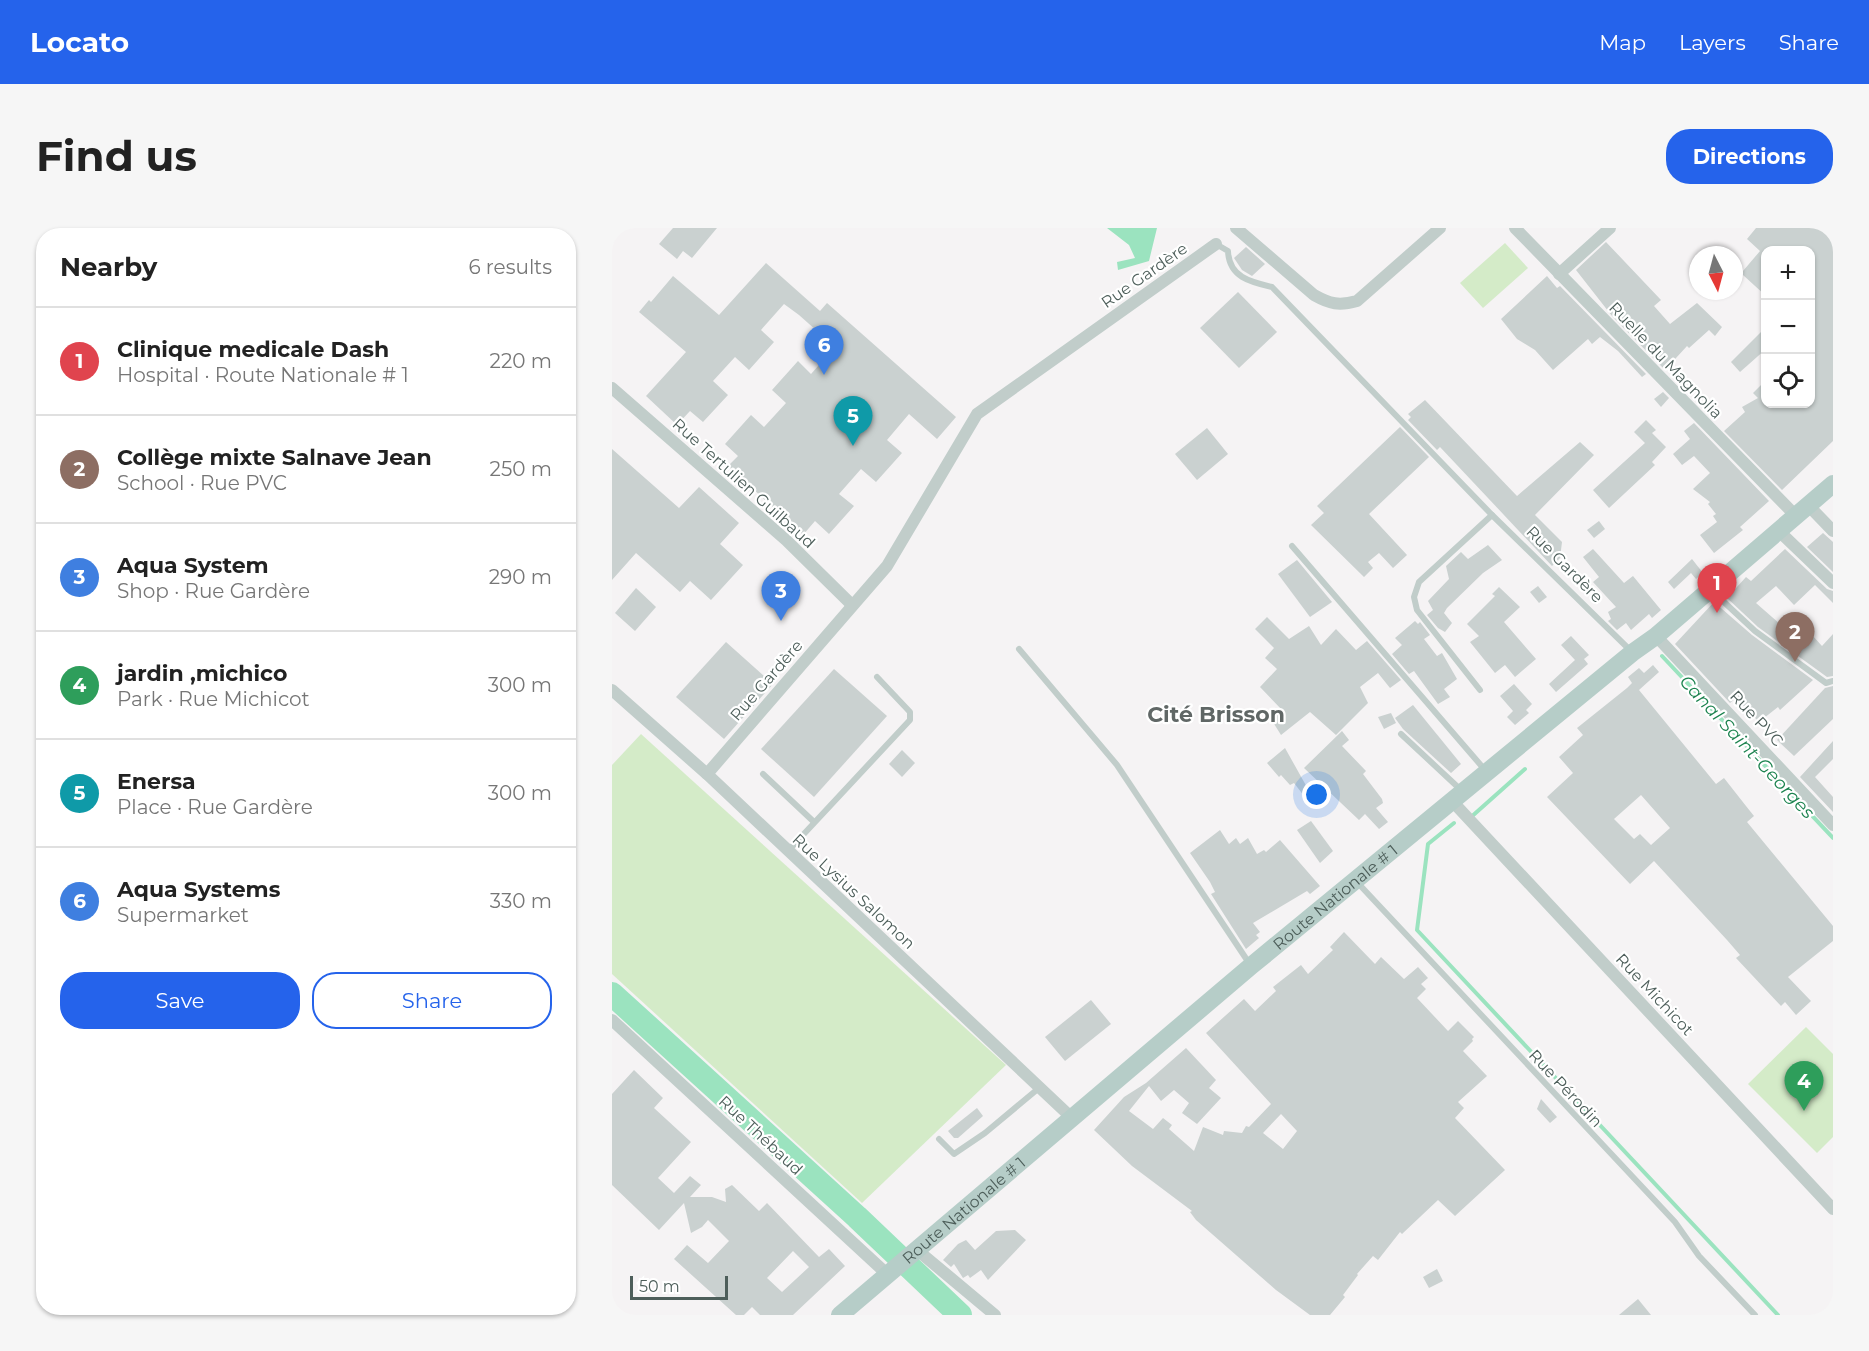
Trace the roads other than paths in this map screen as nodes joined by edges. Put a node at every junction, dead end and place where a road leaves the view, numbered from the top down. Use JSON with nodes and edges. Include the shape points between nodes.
{"nodes":[{"id":1,"x":1236,"y":228,"type":"edge"},
{"id":2,"x":1440,"y":228,"type":"edge"},
{"id":3,"x":1515,"y":228,"type":"edge"},
{"id":4,"x":1610,"y":228,"type":"edge"},
{"id":5,"x":1216,"y":244,"type":"joint"},
{"id":6,"x":1558,"y":274,"type":"junction"},
{"id":7,"x":612,"y":387,"type":"edge"},
{"id":8,"x":1833,"y":484,"type":"edge"},
{"id":9,"x":1802,"y":510,"type":"junction"},
{"id":10,"x":1492,"y":515,"type":"junction"},
{"id":11,"x":1833,"y":531,"type":"edge"},
{"id":12,"x":1780,"y":532,"type":"junction"},
{"id":13,"x":1292,"y":546,"type":"dead end"},
{"id":14,"x":1833,"y":583,"type":"edge"},
{"id":15,"x":1711,"y":590,"type":"junction"},
{"id":16,"x":852,"y":605,"type":"junction"},
{"id":17,"x":1656,"y":636,"type":"junction"},
{"id":18,"x":1019,"y":650,"type":"dead end"},
{"id":19,"x":1632,"y":653,"type":"junction"},
{"id":20,"x":877,"y":677,"type":"dead end"},
{"id":21,"x":1833,"y":681,"type":"edge"},
{"id":22,"x":612,"y":690,"type":"edge"},
{"id":23,"x":1480,"y":690,"type":"dead end"},
{"id":24,"x":1401,"y":734,"type":"dead end"},
{"id":25,"x":707,"y":774,"type":"junction"},
{"id":26,"x":763,"y":774,"type":"dead end"},
{"id":27,"x":1488,"y":774,"type":"junction"},
{"id":28,"x":1458,"y":797,"type":"junction"},
{"id":29,"x":814,"y":822,"type":"junction"},
{"id":30,"x":1833,"y":825,"type":"edge"},
{"id":31,"x":788,"y":851,"type":"junction"},
{"id":32,"x":1356,"y":881,"type":"junction"},
{"id":33,"x":1251,"y":966,"type":"junction"},
{"id":34,"x":614,"y":1025,"type":"edge"},
{"id":35,"x":1039,"y":1088,"type":"junction"},
{"id":36,"x":1072,"y":1118,"type":"junction"},
{"id":37,"x":939,"y":1139,"type":"dead end"},
{"id":38,"x":1833,"y":1209,"type":"edge"},
{"id":39,"x":911,"y":1254,"type":"junction"},
{"id":40,"x":888,"y":1275,"type":"junction"},
{"id":41,"x":840,"y":1315,"type":"edge"},
{"id":42,"x":995,"y":1315,"type":"edge"},
{"id":43,"x":1755,"y":1315,"type":"edge"}],
"edges":[{"from":1,"to":2,"type":"street","via":[[1314,295],[1342,306],[1357,301]]},
{"from":3,"to":6,"type":"street","name":"Ruelle du Magnolia"},
{"from":4,"to":6,"type":"street"},
{"from":5,"to":10,"type":"lane","name":"Rue Gardère","via":[[1228,251],[1228,263],[1245,281],[1272,287]]},
{"from":5,"to":16,"type":"street","name":"Rue Gardère","via":[[977,414],[887,566]]},
{"from":6,"to":9,"type":"street","name":"Ruelle du Magnolia"},
{"from":7,"to":16,"type":"street","name":"Rue Tertulien Guilbaud","via":[[786,540]]},
{"from":8,"to":9,"type":"main road","name":"Route Nationale # 1"},
{"from":9,"to":11,"type":"street","name":"Ruelle du Magnolia"},
{"from":9,"to":12,"type":"main road","name":"Route Nationale # 1"},
{"from":10,"to":19,"type":"lane","name":"Rue Gardère"},
{"from":10,"to":23,"type":"lane","via":[[1419,582],[1414,597],[1417,610]]},
{"from":12,"to":14,"type":"street"},
{"from":12,"to":15,"type":"main road","name":"Route Nationale # 1"},
{"from":13,"to":27,"type":"lane"},
{"from":15,"to":17,"type":"main road","name":"Route Nationale # 1"},
{"from":15,"to":21,"type":"lane","via":[[1755,631],[1826,683]]},
{"from":16,"to":25,"type":"street","name":"Rue Gardère"},
{"from":17,"to":19,"type":"main road","name":"Route Nationale # 1"},
{"from":17,"to":30,"type":"street","name":"Rue PVC"},
{"from":18,"to":33,"type":"lane","via":[[1117,765]]},
{"from":19,"to":27,"type":"main road","name":"Route Nationale # 1"},
{"from":20,"to":29,"type":"lane","via":[[910,712],[910,720]]},
{"from":22,"to":25,"type":"street","name":"Rue Lysius Salomon"},
{"from":24,"to":28,"type":"lane"},
{"from":25,"to":31,"type":"street","name":"Rue Lysius Salomon"},
{"from":26,"to":29,"type":"lane"},
{"from":27,"to":28,"type":"main road","name":"Route Nationale # 1"},
{"from":28,"to":32,"type":"main road","name":"Route Nationale # 1"},
{"from":28,"to":38,"type":"street","name":"Rue Michicot"},
{"from":29,"to":31,"type":"lane"},
{"from":31,"to":35,"type":"street","name":"Rue Lysius Salomon"},
{"from":32,"to":33,"type":"main road","name":"Route Nationale # 1"},
{"from":32,"to":43,"type":"lane","name":"Rue Pérodin","via":[[1675,1222],[1699,1256]]},
{"from":33,"to":36,"type":"main road","name":"Route Nationale # 1"},
{"from":34,"to":40,"type":"street","name":"Rue Thébaud"},
{"from":35,"to":36,"type":"street","name":"Rue Lysius Salomon"},
{"from":35,"to":37,"type":"lane","via":[[954,1154]]},
{"from":36,"to":39,"type":"main road","name":"Route Nationale # 1"},
{"from":39,"to":40,"type":"main road","name":"Route Nationale # 1"},
{"from":39,"to":42,"type":"street"},
{"from":40,"to":41,"type":"main road","name":"Route Nationale # 1"}]}
